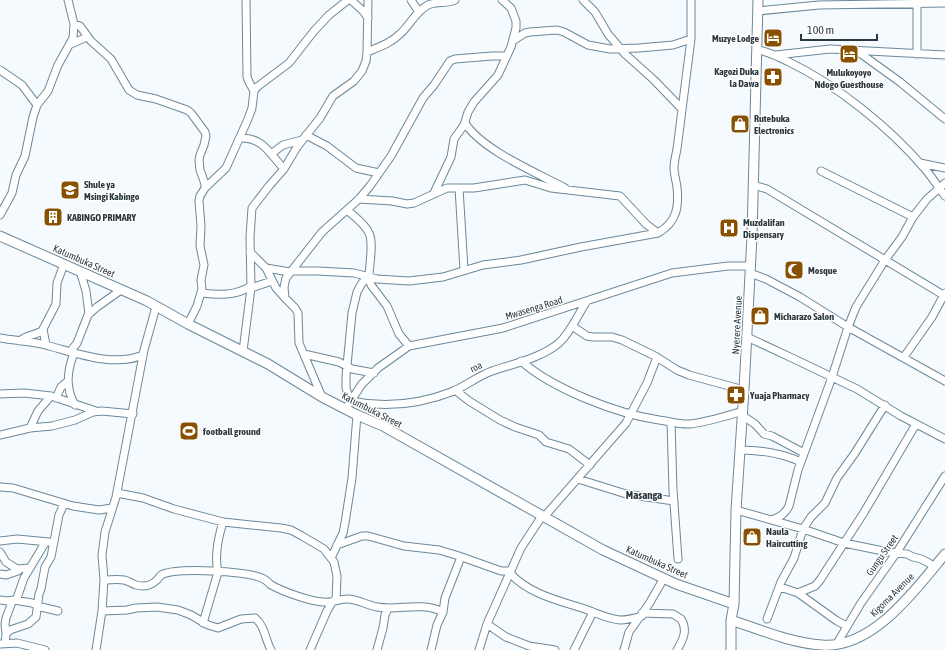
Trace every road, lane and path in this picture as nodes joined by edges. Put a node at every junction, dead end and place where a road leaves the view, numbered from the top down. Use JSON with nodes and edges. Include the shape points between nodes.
{"nodes":[{"id":1,"x":68,"y":0,"type":"edge"},
{"id":2,"x":246,"y":0,"type":"edge"},
{"id":3,"x":349,"y":0,"type":"edge"},
{"id":4,"x":368,"y":0,"type":"edge"},
{"id":5,"x":411,"y":0,"type":"edge"},
{"id":6,"x":456,"y":0,"type":"edge"},
{"id":7,"x":502,"y":0,"type":"edge"},
{"id":8,"x":583,"y":0,"type":"edge"},
{"id":9,"x":691,"y":0,"type":"edge"},
{"id":10,"x":758,"y":0,"type":"edge"},
{"id":11,"x":863,"y":2,"type":"edge"},
{"id":12,"x":917,"y":2,"type":"edge"},
{"id":13,"x":819,"y":3,"type":"edge"},
{"id":14,"x":945,"y":3,"type":"edge"},
{"id":15,"x":758,"y":11,"type":"junction"},
{"id":16,"x":419,"y":12,"type":"junction"},
{"id":17,"x":368,"y":18,"type":"junction"},
{"id":18,"x":74,"y":24,"type":"junction"},
{"id":19,"x":87,"y":37,"type":"junction"},
{"id":20,"x":691,"y":39,"type":"junction"},
{"id":21,"x":514,"y":40,"type":"junction"},
{"id":22,"x":71,"y":44,"type":"junction"},
{"id":23,"x":620,"y":48,"type":"junction"},
{"id":24,"x":758,"y":50,"type":"junction"},
{"id":25,"x":857,"y":51,"type":"junction"},
{"id":26,"x":367,"y":52,"type":"junction"},
{"id":27,"x":917,"y":54,"type":"junction"},
{"id":28,"x":776,"y":55,"type":"junction"},
{"id":29,"x":945,"y":55,"type":"edge"},
{"id":30,"x":507,"y":56,"type":"junction"},
{"id":31,"x":0,"y":71,"type":"edge"},
{"id":32,"x":254,"y":91,"type":"junction"},
{"id":33,"x":37,"y":105,"type":"junction"},
{"id":34,"x":682,"y":109,"type":"junction"},
{"id":35,"x":945,"y":119,"type":"edge"},
{"id":36,"x":465,"y":123,"type":"junction"},
{"id":37,"x":240,"y":138,"type":"junction"},
{"id":38,"x":304,"y":138,"type":"junction"},
{"id":39,"x":271,"y":154,"type":"junction"},
{"id":40,"x":919,"y":163,"type":"junction"},
{"id":41,"x":945,"y":168,"type":"edge"},
{"id":42,"x":284,"y":169,"type":"junction"},
{"id":43,"x":821,"y":171,"type":"dead end"},
{"id":44,"x":379,"y":173,"type":"junction"},
{"id":45,"x":945,"y":183,"type":"edge"},
{"id":46,"x":753,"y":185,"type":"junction"},
{"id":47,"x":205,"y":188,"type":"junction"},
{"id":48,"x":459,"y":188,"type":"junction"},
{"id":49,"x":567,"y":189,"type":"junction"},
{"id":50,"x":940,"y":189,"type":"junction"},
{"id":51,"x":434,"y":194,"type":"junction"},
{"id":52,"x":945,"y":196,"type":"edge"},
{"id":53,"x":359,"y":199,"type":"junction"},
{"id":54,"x":347,"y":210,"type":"junction"},
{"id":55,"x":1,"y":213,"type":"edge"},
{"id":56,"x":913,"y":217,"type":"junction"},
{"id":57,"x":658,"y":233,"type":"junction"},
{"id":58,"x":0,"y":236,"type":"edge"},
{"id":59,"x":250,"y":252,"type":"junction"},
{"id":60,"x":885,"y":260,"type":"junction"},
{"id":61,"x":64,"y":264,"type":"junction"},
{"id":62,"x":266,"y":268,"type":"junction"},
{"id":63,"x":464,"y":270,"type":"junction"},
{"id":64,"x":750,"y":270,"type":"junction"},
{"id":65,"x":80,"y":271,"type":"junction"},
{"id":66,"x":290,"y":272,"type":"junction"},
{"id":67,"x":369,"y":278,"type":"junction"},
{"id":68,"x":273,"y":282,"type":"junction"},
{"id":69,"x":251,"y":287,"type":"junction"},
{"id":70,"x":121,"y":290,"type":"junction"},
{"id":71,"x":202,"y":293,"type":"junction"},
{"id":72,"x":945,"y":295,"type":"edge"},
{"id":73,"x":285,"y":298,"type":"junction"},
{"id":74,"x":587,"y":301,"type":"junction"},
{"id":75,"x":156,"y":307,"type":"junction"},
{"id":76,"x":89,"y":314,"type":"junction"},
{"id":77,"x":188,"y":324,"type":"junction"},
{"id":78,"x":572,"y":326,"type":"junction"},
{"id":79,"x":848,"y":327,"type":"junction"},
{"id":80,"x":43,"y":330,"type":"junction"},
{"id":81,"x":0,"y":338,"type":"edge"},
{"id":82,"x":747,"y":338,"type":"junction"},
{"id":83,"x":20,"y":341,"type":"junction"},
{"id":84,"x":46,"y":345,"type":"junction"},
{"id":85,"x":408,"y":346,"type":"junction"},
{"id":86,"x":243,"y":351,"type":"junction"},
{"id":87,"x":72,"y":352,"type":"junction"},
{"id":88,"x":304,"y":354,"type":"junction"},
{"id":89,"x":143,"y":355,"type":"junction"},
{"id":90,"x":657,"y":357,"type":"junction"},
{"id":91,"x":904,"y":357,"type":"junction"},
{"id":92,"x":521,"y":361,"type":"junction"},
{"id":93,"x":347,"y":366,"type":"junction"},
{"id":94,"x":374,"y":373,"type":"junction"},
{"id":95,"x":832,"y":377,"type":"junction"},
{"id":96,"x":68,"y":381,"type":"junction"},
{"id":97,"x":945,"y":381,"type":"edge"},
{"id":98,"x":455,"y":390,"type":"junction"},
{"id":99,"x":744,"y":390,"type":"junction"},
{"id":100,"x":0,"y":394,"type":"edge"},
{"id":101,"x":53,"y":397,"type":"junction"},
{"id":102,"x":322,"y":397,"type":"junction"},
{"id":103,"x":75,"y":405,"type":"junction"},
{"id":104,"x":348,"y":405,"type":"junction"},
{"id":105,"x":885,"y":405,"type":"junction"},
{"id":106,"x":98,"y":412,"type":"junction"},
{"id":107,"x":743,"y":413,"type":"junction"},
{"id":108,"x":133,"y":414,"type":"junction"},
{"id":109,"x":630,"y":414,"type":"junction"},
{"id":110,"x":357,"y":415,"type":"junction"},
{"id":111,"x":671,"y":422,"type":"junction"},
{"id":112,"x":916,"y":424,"type":"junction"},
{"id":113,"x":30,"y":428,"type":"junction"},
{"id":114,"x":0,"y":435,"type":"edge"},
{"id":115,"x":945,"y":439,"type":"edge"},
{"id":116,"x":740,"y":450,"type":"junction"},
{"id":117,"x":804,"y":453,"type":"junction"},
{"id":118,"x":801,"y":462,"type":"junction"},
{"id":119,"x":590,"y":465,"type":"junction"},
{"id":120,"x":945,"y":476,"type":"edge"},
{"id":121,"x":578,"y":479,"type":"junction"},
{"id":122,"x":0,"y":487,"type":"edge"},
{"id":123,"x":117,"y":493,"type":"junction"},
{"id":124,"x":674,"y":502,"type":"junction"},
{"id":125,"x":64,"y":504,"type":"junction"},
{"id":126,"x":112,"y":508,"type":"junction"},
{"id":127,"x":736,"y":510,"type":"junction"},
{"id":128,"x":543,"y":516,"type":"junction"},
{"id":129,"x":772,"y":520,"type":"junction"},
{"id":130,"x":223,"y":522,"type":"junction"},
{"id":131,"x":803,"y":529,"type":"junction"},
{"id":132,"x":0,"y":541,"type":"edge"},
{"id":133,"x":54,"y":542,"type":"junction"},
{"id":134,"x":45,"y":543,"type":"junction"},
{"id":135,"x":844,"y":543,"type":"junction"},
{"id":136,"x":337,"y":545,"type":"junction"},
{"id":137,"x":0,"y":552,"type":"edge"},
{"id":138,"x":897,"y":552,"type":"junction"},
{"id":139,"x":945,"y":554,"type":"edge"},
{"id":140,"x":461,"y":557,"type":"junction"},
{"id":141,"x":331,"y":558,"type":"junction"},
{"id":142,"x":678,"y":559,"type":"dead end"},
{"id":143,"x":934,"y":567,"type":"junction"},
{"id":144,"x":29,"y":568,"type":"junction"},
{"id":145,"x":17,"y":570,"type":"junction"},
{"id":146,"x":218,"y":572,"type":"junction"},
{"id":147,"x":511,"y":572,"type":"junction"},
{"id":148,"x":0,"y":574,"type":"edge"},
{"id":149,"x":664,"y":578,"type":"junction"},
{"id":150,"x":104,"y":580,"type":"junction"},
{"id":151,"x":22,"y":584,"type":"junction"},
{"id":152,"x":780,"y":587,"type":"junction"},
{"id":153,"x":798,"y":593,"type":"junction"},
{"id":154,"x":0,"y":600,"type":"edge"},
{"id":155,"x":14,"y":600,"type":"junction"},
{"id":156,"x":335,"y":601,"type":"junction"},
{"id":157,"x":734,"y":604,"type":"junction"},
{"id":158,"x":37,"y":605,"type":"junction"},
{"id":159,"x":388,"y":608,"type":"junction"},
{"id":160,"x":58,"y":611,"type":"dead end"},
{"id":161,"x":102,"y":611,"type":"junction"},
{"id":162,"x":443,"y":612,"type":"junction"},
{"id":163,"x":593,"y":612,"type":"junction"},
{"id":164,"x":642,"y":615,"type":"junction"},
{"id":165,"x":767,"y":619,"type":"dead end"},
{"id":166,"x":731,"y":620,"type":"junction"},
{"id":167,"x":203,"y":623,"type":"junction"},
{"id":168,"x":487,"y":624,"type":"junction"},
{"id":169,"x":847,"y":626,"type":"junction"},
{"id":170,"x":3,"y":634,"type":"edge"},
{"id":171,"x":3,"y":644,"type":"edge"},
{"id":172,"x":830,"y":647,"type":"edge"},
{"id":173,"x":45,"y":650,"type":"edge"},
{"id":174,"x":96,"y":650,"type":"edge"},
{"id":175,"x":271,"y":650,"type":"edge"},
{"id":176,"x":310,"y":650,"type":"edge"},
{"id":177,"x":377,"y":650,"type":"edge"},
{"id":178,"x":431,"y":650,"type":"edge"},
{"id":179,"x":479,"y":650,"type":"edge"},
{"id":180,"x":555,"y":650,"type":"edge"},
{"id":181,"x":574,"y":650,"type":"edge"},
{"id":182,"x":624,"y":650,"type":"edge"},
{"id":183,"x":677,"y":650,"type":"edge"},
{"id":184,"x":731,"y":650,"type":"edge"}],
"edges":[{"from":1,"to":18,"type":"street"},
{"from":2,"to":32,"type":"street","via":[[248,77]]},
{"from":3,"to":17,"type":"street"},
{"from":3,"to":32,"type":"street","via":[[329,15],[289,63]]},
{"from":4,"to":17,"type":"street"},
{"from":5,"to":16,"type":"street"},
{"from":6,"to":16,"type":"street","via":[[429,4]]},
{"from":7,"to":21,"type":"street","via":[[515,16]]},
{"from":8,"to":23,"type":"street","via":[[595,12]]},
{"from":9,"to":20,"type":"street"},
{"from":10,"to":15,"type":"main road","name":"Nyerere Avenue"},
{"from":11,"to":12,"type":"street"},
{"from":11,"to":13,"type":"street"},
{"from":12,"to":14,"type":"street"},
{"from":12,"to":27,"type":"street"},
{"from":13,"to":15,"type":"street"},
{"from":15,"to":24,"type":"main road","name":"Nyerere Avenue"},
{"from":16,"to":26,"type":"street","via":[[400,35],[385,45]]},
{"from":17,"to":26,"type":"street"},
{"from":18,"to":19,"type":"street","via":[[80,26]]},
{"from":18,"to":22,"type":"street"},
{"from":19,"to":22,"type":"street"},
{"from":19,"to":47,"type":"street","via":[[111,59],[132,93],[156,99],[191,113],[206,134],[199,160]]},
{"from":20,"to":23,"type":"street","via":[[673,46]]},
{"from":20,"to":34,"type":"street"},
{"from":21,"to":23,"type":"street","via":[[525,33],[557,30],[592,46]]},
{"from":21,"to":30,"type":"street"},
{"from":22,"to":33,"type":"street","via":[[58,65],[48,91]]},
{"from":23,"to":34,"type":"street"},
{"from":24,"to":28,"type":"street"},
{"from":24,"to":46,"type":"main road","name":"Nyerere Avenue"},
{"from":25,"to":27,"type":"street"},
{"from":25,"to":28,"type":"street","via":[[821,49]]},
{"from":25,"to":35,"type":"street"},
{"from":26,"to":38,"type":"street","via":[[360,74],[333,96]]},
{"from":27,"to":29,"type":"street"},
{"from":28,"to":40,"type":"street","via":[[804,69],[861,108]]},
{"from":30,"to":36,"type":"street","via":[[498,75],[471,107]]},
{"from":30,"to":44,"type":"street","via":[[450,61],[421,100]]},
{"from":31,"to":33,"type":"street","via":[[22,85]]},
{"from":32,"to":37,"type":"street","via":[[252,108]]},
{"from":33,"to":55,"type":"street","via":[[25,156],[10,199]]},
{"from":34,"to":57,"type":"street","via":[[674,163],[677,197],[675,216],[669,225]]},
{"from":36,"to":49,"type":"street","via":[[493,149]]},
{"from":36,"to":51,"type":"street","via":[[454,140],[451,157]]},
{"from":37,"to":39,"type":"street","via":[[255,140]]},
{"from":37,"to":47,"type":"street","via":[[223,172]]},
{"from":38,"to":39,"type":"street"},
{"from":38,"to":42,"type":"street"},
{"from":38,"to":44,"type":"street","via":[[327,146],[356,168]]},
{"from":39,"to":42,"type":"street"},
{"from":40,"to":41,"type":"street"},
{"from":40,"to":50,"type":"street"},
{"from":42,"to":59,"type":"street","via":[[252,208]]},
{"from":43,"to":56,"type":"street"},
{"from":44,"to":53,"type":"street"},
{"from":45,"to":50,"type":"street"},
{"from":46,"to":60,"type":"street","via":[[767,189]]},
{"from":46,"to":64,"type":"main road","name":"Nyerere Avenue"},
{"from":47,"to":71,"type":"street","via":[[199,201],[200,246],[204,265]]},
{"from":48,"to":49,"type":"street","via":[[523,180],[551,188]]},
{"from":48,"to":51,"type":"street","via":[[447,188]]},
{"from":48,"to":63,"type":"street"},
{"from":49,"to":57,"type":"street","via":[[620,196]]},
{"from":50,"to":52,"type":"street"},
{"from":50,"to":56,"type":"street","via":[[927,199]]},
{"from":51,"to":53,"type":"street","via":[[407,204]]},
{"from":53,"to":54,"type":"street"},
{"from":54,"to":66,"type":"street","via":[[322,232]]},
{"from":54,"to":67,"type":"street","via":[[370,234]]},
{"from":56,"to":60,"type":"street"},
{"from":57,"to":63,"type":"street"},
{"from":58,"to":61,"type":"main road","name":"Katumbuka Street"},
{"from":59,"to":62,"type":"street"},
{"from":59,"to":69,"type":"street"},
{"from":60,"to":72,"type":"street"},
{"from":60,"to":79,"type":"street","via":[[856,307]]},
{"from":61,"to":65,"type":"main road","name":"Katumbuka Street"},
{"from":61,"to":80,"type":"street","via":[[57,283],[56,304]]},
{"from":62,"to":66,"type":"street"},
{"from":62,"to":68,"type":"street"},
{"from":63,"to":67,"type":"street","via":[[447,276],[408,281]]},
{"from":64,"to":74,"type":"street","name":"Mwasenga Road","via":[[728,266],[672,273]]},
{"from":64,"to":79,"type":"street"},
{"from":64,"to":82,"type":"main road","name":"Nyerere Avenue"},
{"from":65,"to":70,"type":"main road","name":"Katumbuka Street"},
{"from":65,"to":76,"type":"street"},
{"from":66,"to":67,"type":"street","via":[[354,273]]},
{"from":66,"to":68,"type":"street"},
{"from":66,"to":73,"type":"street","via":[[285,282]]},
{"from":67,"to":85,"type":"street"},
{"from":67,"to":93,"type":"street","via":[[362,283],[357,292],[352,313]]},
{"from":68,"to":69,"type":"street"},
{"from":68,"to":73,"type":"street"},
{"from":69,"to":71,"type":"street","via":[[235,293]]},
{"from":69,"to":86,"type":"street"},
{"from":70,"to":75,"type":"main road","name":"Katumbuka Street"},
{"from":70,"to":76,"type":"street"},
{"from":71,"to":77,"type":"street"},
{"from":72,"to":91,"type":"street"},
{"from":73,"to":88,"type":"street","via":[[298,313],[299,343]]},
{"from":74,"to":78,"type":"street","name":"roa"},
{"from":74,"to":85,"type":"street","name":"Mwasenga Road","via":[[503,328]]},
{"from":75,"to":77,"type":"main road","name":"Katumbuka Street"},
{"from":75,"to":89,"type":"street"},
{"from":76,"to":87,"type":"street"},
{"from":77,"to":86,"type":"main road","name":"Katumbuka Street"},
{"from":78,"to":90,"type":"street","via":[[587,336],[612,337]]},
{"from":78,"to":92,"type":"street","name":"roa","via":[[558,343]]},
{"from":79,"to":91,"type":"street"},
{"from":79,"to":95,"type":"street"},
{"from":80,"to":83,"type":"street"},
{"from":80,"to":84,"type":"street"},
{"from":81,"to":83,"type":"street"},
{"from":82,"to":95,"type":"street"},
{"from":82,"to":99,"type":"main road","name":"Nyerere Avenue"},
{"from":83,"to":84,"type":"street"},
{"from":84,"to":87,"type":"street"},
{"from":85,"to":94,"type":"street","name":"Mwasenga Road"},
{"from":86,"to":102,"type":"main road","name":"Katumbuka Street"},
{"from":87,"to":89,"type":"street","via":[[92,358],[136,358]]},
{"from":87,"to":96,"type":"street"},
{"from":88,"to":93,"type":"street"},
{"from":88,"to":102,"type":"street"},
{"from":89,"to":108,"type":"street"},
{"from":90,"to":99,"type":"street","via":[[689,375]]},
{"from":90,"to":109,"type":"street","via":[[647,383]]},
{"from":91,"to":97,"type":"street"},
{"from":92,"to":98,"type":"street","name":"roa","via":[[488,373]]},
{"from":92,"to":109,"type":"street","via":[[547,380],[594,402]]},
{"from":93,"to":94,"type":"street"},
{"from":93,"to":104,"type":"street"},
{"from":94,"to":104,"type":"street","name":"Mwasenga Road","via":[[362,384]]},
{"from":95,"to":105,"type":"street"},
{"from":95,"to":117,"type":"street"},
{"from":96,"to":101,"type":"street"},
{"from":96,"to":103,"type":"street","via":[[69,392]]},
{"from":98,"to":104,"type":"street","name":"roa","via":[[434,398],[408,403]]},
{"from":98,"to":119,"type":"street","via":[[500,420],[539,435],[546,442],[569,449]]},
{"from":99,"to":107,"type":"main road","name":"Nyerere Avenue"},
{"from":100,"to":101,"type":"street","via":[[24,393]]},
{"from":101,"to":103,"type":"street"},
{"from":101,"to":113,"type":"street","via":[[38,411]]},
{"from":102,"to":104,"type":"main road","name":"Katumbuka Street"},
{"from":103,"to":106,"type":"street"},
{"from":104,"to":110,"type":"main road","name":"Katumbuka Street"},
{"from":105,"to":112,"type":"street"},
{"from":105,"to":131,"type":"street","via":[[837,478],[825,503]]},
{"from":106,"to":108,"type":"street"},
{"from":106,"to":113,"type":"street","via":[[52,426]]},
{"from":107,"to":111,"type":"street","via":[[689,424]]},
{"from":107,"to":116,"type":"main road","name":"Nyerere Avenue"},
{"from":107,"to":117,"type":"street","via":[[764,434]]},
{"from":108,"to":123,"type":"street"},
{"from":109,"to":111,"type":"street"},
{"from":109,"to":119,"type":"street","via":[[621,429]]},
{"from":110,"to":128,"type":"main road","name":"Katumbuka Street","via":[[383,426]]},
{"from":110,"to":136,"type":"street","via":[[352,478],[343,533]]},
{"from":111,"to":124,"type":"street"},
{"from":112,"to":115,"type":"street"},
{"from":112,"to":135,"type":"street"},
{"from":113,"to":114,"type":"street"},
{"from":116,"to":118,"type":"street","via":[[758,450],[784,455]]},
{"from":116,"to":127,"type":"main road","name":"Nyerere Avenue"},
{"from":117,"to":118,"type":"street"},
{"from":118,"to":129,"type":"street","via":[[787,511]]},
{"from":119,"to":121,"type":"street"},
{"from":120,"to":138,"type":"street","name":"Gungu Street"},
{"from":121,"to":124,"type":"street","via":[[626,494]]},
{"from":121,"to":128,"type":"street"},
{"from":122,"to":125,"type":"street","via":[[13,488]]},
{"from":123,"to":126,"type":"street"},
{"from":123,"to":130,"type":"street","via":[[143,498]]},
{"from":124,"to":142,"type":"street"},
{"from":125,"to":126,"type":"street","via":[[99,510]]},
{"from":125,"to":133,"type":"street"},
{"from":126,"to":150,"type":"street","via":[[102,546]]},
{"from":127,"to":129,"type":"street"},
{"from":127,"to":157,"type":"main road","name":"Nyerere Avenue"},
{"from":128,"to":147,"type":"street","via":[[521,548]]},
{"from":128,"to":149,"type":"main road","name":"Katumbuka Street","via":[[603,550]]},
{"from":129,"to":131,"type":"street"},
{"from":130,"to":141,"type":"street","via":[[291,530],[324,549]]},
{"from":130,"to":146,"type":"street","via":[[217,549]]},
{"from":131,"to":135,"type":"street"},
{"from":131,"to":152,"type":"street","via":[[794,558]]},
{"from":132,"to":134,"type":"street","via":[[17,539]]},
{"from":133,"to":134,"type":"street"},
{"from":133,"to":158,"type":"street","via":[[49,561],[44,567]]},
{"from":134,"to":144,"type":"street"},
{"from":135,"to":138,"type":"street"},
{"from":135,"to":153,"type":"street","via":[[816,586]]},
{"from":136,"to":140,"type":"street","via":[[368,536]]},
{"from":136,"to":141,"type":"street"},
{"from":137,"to":145,"type":"street","via":[[6,562]]},
{"from":138,"to":143,"type":"street","via":[[921,559]]},
{"from":138,"to":169,"type":"street","name":"Gungu Street"},
{"from":139,"to":143,"type":"main road","name":"Kigoma Avenue"},
{"from":140,"to":147,"type":"street","via":[[497,570]]},
{"from":140,"to":162,"type":"street","via":[[444,598]]},
{"from":141,"to":156,"type":"street","via":[[336,569]]},
{"from":143,"to":172,"type":"main road","name":"Kigoma Avenue","via":[[912,594],[872,630]]},
{"from":144,"to":145,"type":"street"},
{"from":144,"to":151,"type":"street"},
{"from":145,"to":148,"type":"street","via":[[9,574]]},
{"from":145,"to":151,"type":"street"},
{"from":146,"to":150,"type":"street","via":[[169,572],[161,575],[153,584],[146,585],[123,580]]},
{"from":146,"to":156,"type":"street","via":[[255,576],[304,598],[322,602]]},
{"from":146,"to":167,"type":"street"},
{"from":147,"to":163,"type":"street","via":[[528,587]]},
{"from":147,"to":168,"type":"street"},
{"from":149,"to":157,"type":"main road","name":"Katumbuka Street"},
{"from":149,"to":164,"type":"street"},
{"from":150,"to":161,"type":"street"},
{"from":151,"to":155,"type":"street"},
{"from":152,"to":153,"type":"street"},
{"from":152,"to":165,"type":"street"},
{"from":153,"to":169,"type":"street"},
{"from":154,"to":155,"type":"street"},
{"from":155,"to":158,"type":"street"},
{"from":155,"to":170,"type":"street","via":[[7,614]]},
{"from":156,"to":159,"type":"street","via":[[355,599],[376,607]]},
{"from":156,"to":176,"type":"street","via":[[327,611]]},
{"from":157,"to":166,"type":"main road","name":"Nyerere Avenue"},
{"from":158,"to":160,"type":"street"},
{"from":158,"to":170,"type":"street","via":[[36,617],[28,624]]},
{"from":159,"to":162,"type":"street","via":[[430,607]]},
{"from":159,"to":177,"type":"street"},
{"from":161,"to":167,"type":"street","via":[[157,607],[178,610]]},
{"from":161,"to":174,"type":"street"},
{"from":162,"to":178,"type":"street"},
{"from":163,"to":164,"type":"street","via":[[621,620]]},
{"from":163,"to":181,"type":"street"},
{"from":164,"to":182,"type":"street","via":[[629,632]]},
{"from":164,"to":183,"type":"street","via":[[673,614],[681,619],[685,629]]},
{"from":166,"to":172,"type":"main road","name":"Kigoma Avenue","via":[[807,644]]},
{"from":166,"to":184,"type":"main road","name":"Nyerere Avenue"},
{"from":167,"to":175,"type":"street","via":[[218,628],[242,619],[254,618],[263,628]]},
{"from":168,"to":179,"type":"street"},
{"from":168,"to":180,"type":"street","via":[[506,637],[529,646]]},
{"from":169,"to":172,"type":"street","name":"Gungu Street"},
{"from":170,"to":171,"type":"street"},
{"from":171,"to":173,"type":"street","via":[[17,643]]}]}
